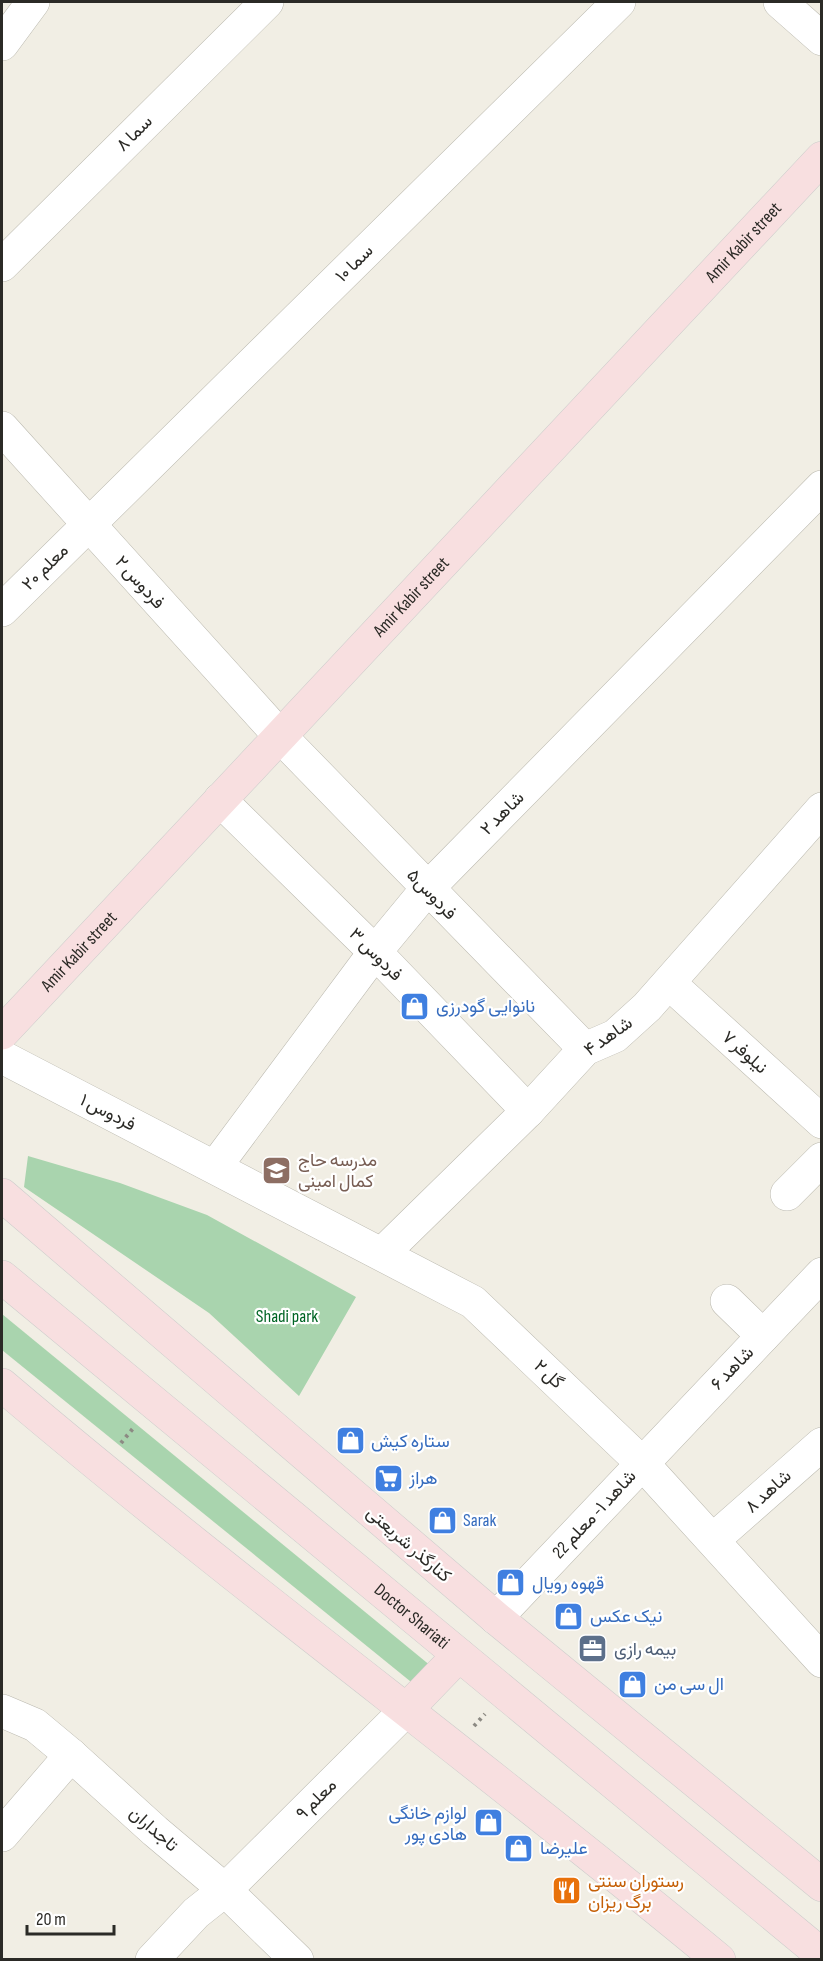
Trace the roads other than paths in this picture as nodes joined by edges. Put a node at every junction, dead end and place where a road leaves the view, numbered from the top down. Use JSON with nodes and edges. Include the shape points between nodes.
{"nodes":[{"id":1,"x":33,"y":2,"type":"edge"},
{"id":2,"x":267,"y":2,"type":"edge"},
{"id":3,"x":619,"y":2,"type":"edge"},
{"id":4,"x":780,"y":2,"type":"edge"},
{"id":5,"x":822,"y":39,"type":"edge"},
{"id":6,"x":2,"y":44,"type":"edge"},
{"id":7,"x":822,"y":158,"type":"edge"},
{"id":8,"x":2,"y":265,"type":"edge"},
{"id":9,"x":2,"y":428,"type":"edge"},
{"id":10,"x":822,"y":487,"type":"edge"},
{"id":11,"x":88,"y":525,"type":"junction"},
{"id":12,"x":2,"y":610,"type":"edge"},
{"id":13,"x":280,"y":736,"type":"junction"},
{"id":14,"x":220,"y":800,"type":"junction"},
{"id":15,"x":822,"y":809,"type":"edge"},
{"id":16,"x":427,"y":889,"type":"junction"},
{"id":17,"x":375,"y":952,"type":"junction"},
{"id":18,"x":669,"y":983,"type":"junction"},
{"id":19,"x":2,"y":1033,"type":"edge"},
{"id":20,"x":585,"y":1049,"type":"junction"},
{"id":21,"x":2,"y":1057,"type":"edge"},
{"id":22,"x":528,"y":1111,"type":"junction"},
{"id":23,"x":822,"y":1122,"type":"edge"},
{"id":24,"x":822,"y":1159,"type":"edge"},
{"id":25,"x":215,"y":1167,"type":"junction"},
{"id":26,"x":787,"y":1194,"type":"dead end"},
{"id":27,"x":2,"y":1195,"type":"edge"},
{"id":28,"x":383,"y":1253,"type":"junction"},
{"id":29,"x":822,"y":1274,"type":"edge"},
{"id":30,"x":2,"y":1277,"type":"edge"},
{"id":31,"x":727,"y":1301,"type":"dead end"},
{"id":32,"x":763,"y":1336,"type":"junction"},
{"id":33,"x":2,"y":1385,"type":"edge"},
{"id":34,"x":822,"y":1444,"type":"edge"},
{"id":35,"x":642,"y":1463,"type":"junction"},
{"id":36,"x":714,"y":1539,"type":"junction"},
{"id":37,"x":496,"y":1618,"type":"junction"},
{"id":38,"x":459,"y":1655,"type":"junction"},
{"id":39,"x":822,"y":1661,"type":"edge"},
{"id":40,"x":407,"y":1708,"type":"junction"},
{"id":41,"x":2,"y":1712,"type":"edge"},
{"id":42,"x":71,"y":1755,"type":"junction"},
{"id":43,"x":2,"y":1835,"type":"edge"},
{"id":44,"x":822,"y":1885,"type":"edge"},
{"id":45,"x":225,"y":1890,"type":"junction"},
{"id":46,"x":822,"y":1955,"type":"edge"},
{"id":47,"x":152,"y":1959,"type":"edge"},
{"id":48,"x":297,"y":1959,"type":"edge"},
{"id":49,"x":719,"y":1959,"type":"edge"}],
"edges":[{"from":1,"to":6,"type":"street"},
{"from":2,"to":8,"type":"street","name":"سما ۸"},
{"from":3,"to":11,"type":"street","name":"سما ۱۰"},
{"from":4,"to":5,"type":"street"},
{"from":7,"to":13,"type":"main road","name":"Amir Kabir street"},
{"from":9,"to":11,"type":"street","name":"فردوس ۲"},
{"from":10,"to":16,"type":"street","name":"شاهد ۲"},
{"from":11,"to":12,"type":"street","name":"معلم ۲۰"},
{"from":11,"to":13,"type":"street","name":"فردوس ۲"},
{"from":13,"to":14,"type":"main road","name":"Amir Kabir street"},
{"from":13,"to":16,"type":"street","name":"فردوس۵"},
{"from":14,"to":17,"type":"street","name":"فردوس ۳"},
{"from":14,"to":19,"type":"main road","name":"Amir Kabir street"},
{"from":15,"to":18,"type":"street","name":"شاهد ۴"},
{"from":16,"to":17,"type":"street","name":"شاهد ۲"},
{"from":16,"to":20,"type":"street","name":"فردوس۵"},
{"from":17,"to":22,"type":"street","name":"فردوس ۳"},
{"from":17,"to":25,"type":"street","name":"شاهد ۲"},
{"from":18,"to":20,"type":"street","name":"شاهد ۴","via":[[615,1036]]},
{"from":18,"to":23,"type":"street","name":"نیلوفر ۷"},
{"from":20,"to":22,"type":"street","name":"شاهد ۴"},
{"from":21,"to":25,"type":"street","name":"فردوس ۱"},
{"from":22,"to":28,"type":"street","name":"شاهد ۴"},
{"from":24,"to":26,"type":"street"},
{"from":25,"to":28,"type":"street","name":"گل ۲"},
{"from":27,"to":37,"type":"main road","name":"کنارگذر شریعتی"},
{"from":28,"to":35,"type":"street","name":"گل ۲","via":[[473,1302]]},
{"from":29,"to":32,"type":"street","name":"شاهد ۶"},
{"from":30,"to":38,"type":"main road","name":"Doctor Shariati"},
{"from":31,"to":32,"type":"street"},
{"from":32,"to":35,"type":"street","name":"شاهد ۶"},
{"from":33,"to":40,"type":"main road"},
{"from":34,"to":36,"type":"street","name":"شاهد ۸"},
{"from":35,"to":36,"type":"street","name":"گل ۲"},
{"from":35,"to":37,"type":"street","name":"شاهد ۱- معلم 22"},
{"from":36,"to":39,"type":"street","name":"گل ۲"},
{"from":37,"to":44,"type":"main road","name":"کنارگذر شریعتی"},
{"from":38,"to":40,"type":"main road"},
{"from":38,"to":46,"type":"main road","name":"Doctor Shariati"},
{"from":40,"to":45,"type":"street","name":"معلم ۹"},
{"from":40,"to":49,"type":"main road"},
{"from":41,"to":42,"type":"street","name":"تاجداران","via":[[35,1725]]},
{"from":42,"to":43,"type":"street"},
{"from":42,"to":45,"type":"street","name":"تاجداران"},
{"from":45,"to":47,"type":"street","name":"معلم ۹","via":[[196,1913]]},
{"from":45,"to":48,"type":"street","name":"تاجداران"}]}
